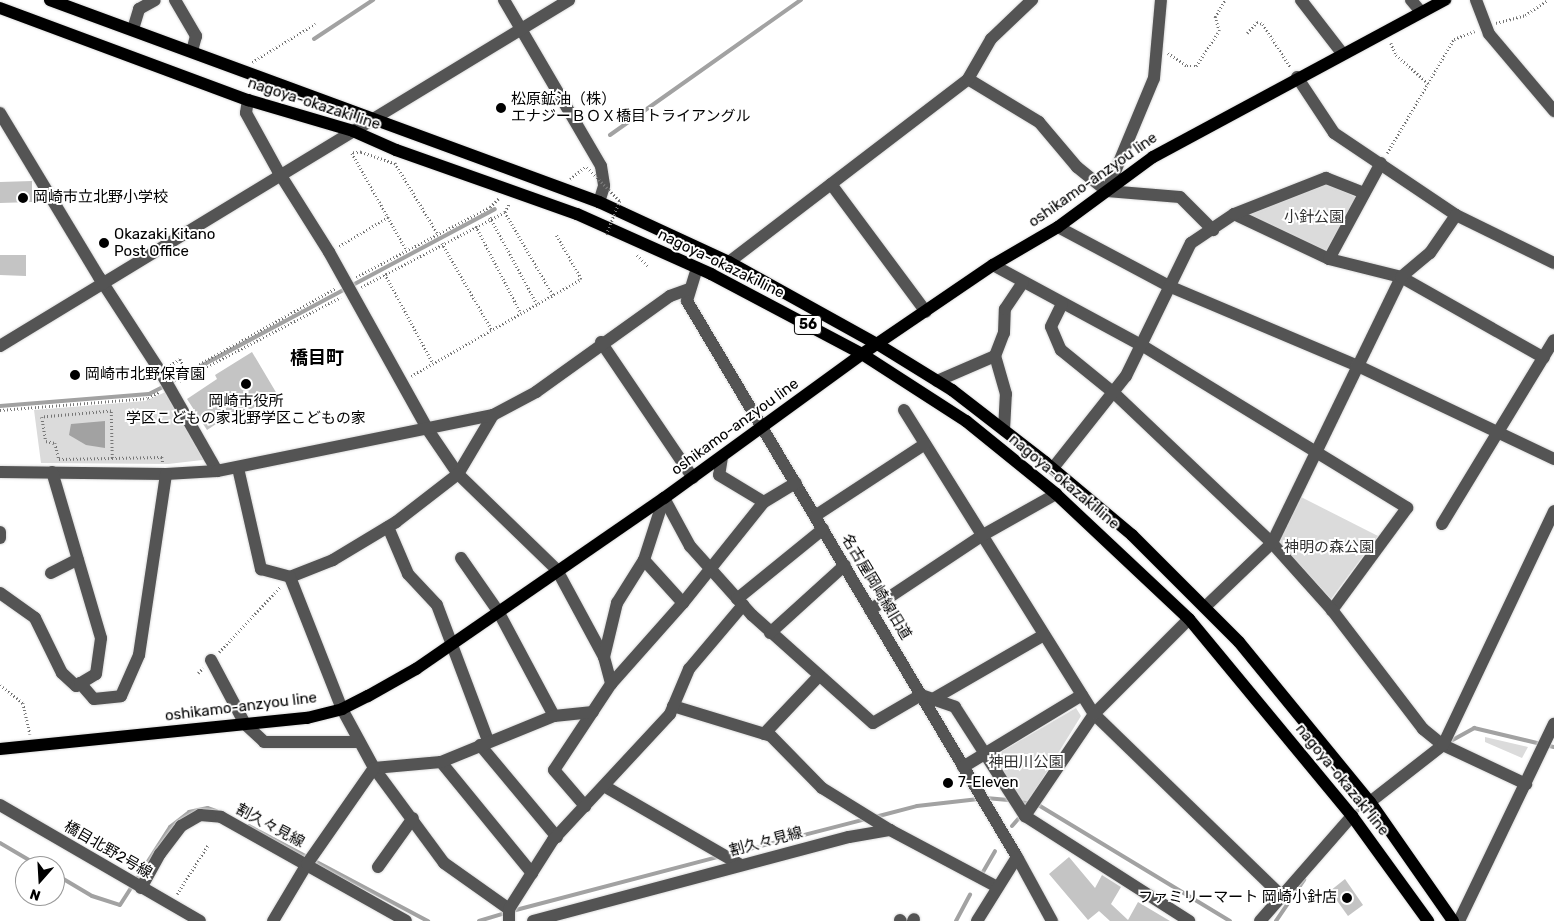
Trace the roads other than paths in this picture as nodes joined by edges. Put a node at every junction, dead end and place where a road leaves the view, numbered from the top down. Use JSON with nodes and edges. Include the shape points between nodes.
{"nodes":[{"id":1,"x":50,"y":0,"type":"edge"},
{"id":2,"x":155,"y":0,"type":"edge"},
{"id":3,"x":175,"y":0,"type":"edge"},
{"id":4,"x":504,"y":0,"type":"edge"},
{"id":5,"x":569,"y":0,"type":"edge"},
{"id":6,"x":1032,"y":0,"type":"edge"},
{"id":7,"x":1161,"y":0,"type":"edge"},
{"id":8,"x":1301,"y":0,"type":"edge"},
{"id":9,"x":1411,"y":0,"type":"edge"},
{"id":10,"x":1445,"y":0,"type":"edge"},
{"id":11,"x":1476,"y":0,"type":"edge"},
{"id":12,"x":0,"y":8,"type":"edge"},
{"id":13,"x":1421,"y":12,"type":"junction"},
{"id":14,"x":521,"y":28,"type":"junction"},
{"id":15,"x":133,"y":29,"type":"junction"},
{"id":16,"x":192,"y":51,"type":"junction"},
{"id":17,"x":1342,"y":53,"type":"junction"},
{"id":18,"x":1298,"y":77,"type":"junction"},
{"id":19,"x":968,"y":79,"type":"junction"},
{"id":20,"x":248,"y":100,"type":"junction"},
{"id":21,"x":1554,"y":111,"type":"edge"},
{"id":22,"x":0,"y":113,"type":"edge"},
{"id":23,"x":373,"y":118,"type":"junction"},
{"id":24,"x":353,"y":131,"type":"junction"},
{"id":25,"x":1381,"y":163,"type":"junction"},
{"id":26,"x":282,"y":176,"type":"junction"},
{"id":27,"x":831,"y":184,"type":"junction"},
{"id":28,"x":1107,"y":191,"type":"junction"},
{"id":29,"x":1364,"y":193,"type":"junction"},
{"id":30,"x":599,"y":202,"type":"junction"},
{"id":31,"x":1234,"y":214,"type":"junction"},
{"id":32,"x":1456,"y":215,"type":"junction"},
{"id":33,"x":1058,"y":227,"type":"junction"},
{"id":34,"x":1213,"y":230,"type":"junction"},
{"id":35,"x":1329,"y":259,"type":"junction"},
{"id":36,"x":729,"y":262,"type":"junction"},
{"id":37,"x":1554,"y":263,"type":"edge"},
{"id":38,"x":993,"y":265,"type":"junction"},
{"id":39,"x":697,"y":268,"type":"junction"},
{"id":40,"x":1401,"y":277,"type":"junction"},
{"id":41,"x":1023,"y":282,"type":"junction"},
{"id":42,"x":103,"y":283,"type":"junction"},
{"id":43,"x":1171,"y":287,"type":"junction"},
{"id":44,"x":688,"y":289,"type":"junction"},
{"id":45,"x":1062,"y":304,"type":"junction"},
{"id":46,"x":926,"y":312,"type":"junction"},
{"id":47,"x":1554,"y":340,"type":"edge"},
{"id":48,"x":601,"y":342,"type":"junction"},
{"id":49,"x":879,"y":345,"type":"junction"},
{"id":50,"x":0,"y":346,"type":"edge"},
{"id":51,"x":1143,"y":346,"type":"junction"},
{"id":52,"x":862,"y":354,"type":"junction"},
{"id":53,"x":995,"y":356,"type":"junction"},
{"id":54,"x":1544,"y":358,"type":"junction"},
{"id":55,"x":1356,"y":365,"type":"junction"},
{"id":56,"x":937,"y":381,"type":"junction"},
{"id":57,"x":1114,"y":393,"type":"junction"},
{"id":58,"x":904,"y":410,"type":"dead end"},
{"id":59,"x":493,"y":415,"type":"junction"},
{"id":60,"x":762,"y":428,"type":"junction"},
{"id":61,"x":428,"y":430,"type":"junction"},
{"id":62,"x":1004,"y":430,"type":"junction"},
{"id":63,"x":1499,"y":433,"type":"junction"},
{"id":64,"x":926,"y":444,"type":"junction"},
{"id":65,"x":1316,"y":456,"type":"junction"},
{"id":66,"x":722,"y":457,"type":"junction"},
{"id":67,"x":1554,"y":459,"type":"edge"},
{"id":68,"x":238,"y":468,"type":"junction"},
{"id":69,"x":1052,"y":468,"type":"junction"},
{"id":70,"x":217,"y":471,"type":"junction"},
{"id":71,"x":0,"y":472,"type":"edge"},
{"id":72,"x":52,"y":472,"type":"junction"},
{"id":73,"x":166,"y":474,"type":"junction"},
{"id":74,"x":458,"y":474,"type":"junction"},
{"id":75,"x":693,"y":478,"type":"junction"},
{"id":76,"x":796,"y":482,"type":"junction"},
{"id":77,"x":1056,"y":494,"type":"junction"},
{"id":78,"x":664,"y":498,"type":"junction"},
{"id":79,"x":764,"y":502,"type":"junction"},
{"id":80,"x":1554,"y":511,"type":"edge"},
{"id":81,"x":815,"y":516,"type":"junction"},
{"id":82,"x":1442,"y":524,"type":"dead end"},
{"id":83,"x":388,"y":527,"type":"junction"},
{"id":84,"x":822,"y":529,"type":"junction"},
{"id":85,"x":0,"y":532,"type":"edge"},
{"id":86,"x":983,"y":535,"type":"junction"},
{"id":87,"x":0,"y":538,"type":"edge"},
{"id":88,"x":1272,"y":543,"type":"junction"},
{"id":89,"x":461,"y":558,"type":"dead end"},
{"id":90,"x":78,"y":559,"type":"junction"},
{"id":91,"x":644,"y":560,"type":"junction"},
{"id":92,"x":845,"y":565,"type":"junction"},
{"id":93,"x":710,"y":569,"type":"junction"},
{"id":94,"x":556,"y":570,"type":"junction"},
{"id":95,"x":50,"y":573,"type":"dead end"},
{"id":96,"x":290,"y":577,"type":"junction"},
{"id":97,"x":0,"y":593,"type":"edge"},
{"id":98,"x":740,"y":602,"type":"junction"},
{"id":99,"x":683,"y":603,"type":"junction"},
{"id":100,"x":1206,"y":607,"type":"junction"},
{"id":101,"x":870,"y":610,"type":"junction"},
{"id":102,"x":1332,"y":610,"type":"junction"},
{"id":103,"x":498,"y":611,"type":"junction"},
{"id":104,"x":1189,"y":620,"type":"junction"},
{"id":105,"x":770,"y":633,"type":"junction"},
{"id":106,"x":1044,"y":635,"type":"junction"},
{"id":107,"x":450,"y":645,"type":"junction"},
{"id":108,"x":604,"y":657,"type":"junction"},
{"id":109,"x":211,"y":660,"type":"road end"},
{"id":110,"x":819,"y":676,"type":"junction"},
{"id":111,"x":80,"y":683,"type":"junction"},
{"id":112,"x":612,"y":684,"type":"junction"},
{"id":113,"x":1082,"y":695,"type":"junction"},
{"id":114,"x":927,"y":697,"type":"junction"},
{"id":115,"x":673,"y":706,"type":"junction"},
{"id":116,"x":342,"y":709,"type":"junction"},
{"id":117,"x":593,"y":712,"type":"junction"},
{"id":118,"x":1094,"y":714,"type":"junction"},
{"id":119,"x":554,"y":716,"type":"junction"},
{"id":120,"x":245,"y":724,"type":"junction"},
{"id":121,"x":1553,"y":730,"type":"edge"},
{"id":122,"x":764,"y":734,"type":"junction"},
{"id":123,"x":360,"y":742,"type":"junction"},
{"id":124,"x":484,"y":743,"type":"junction"},
{"id":125,"x":1443,"y":745,"type":"junction"},
{"id":126,"x":0,"y":749,"type":"edge"},
{"id":127,"x":986,"y":753,"type":"junction"},
{"id":128,"x":440,"y":762,"type":"junction"},
{"id":129,"x":963,"y":767,"type":"junction"},
{"id":130,"x":374,"y":768,"type":"junction"},
{"id":131,"x":1526,"y":784,"type":"junction"},
{"id":132,"x":604,"y":786,"type":"junction"},
{"id":133,"x":1370,"y":802,"type":"junction"},
{"id":134,"x":0,"y":805,"type":"edge"},
{"id":135,"x":585,"y":806,"type":"junction"},
{"id":136,"x":1025,"y":816,"type":"junction"},
{"id":137,"x":1352,"y":816,"type":"junction"},
{"id":138,"x":412,"y":818,"type":"junction"},
{"id":139,"x":890,"y":830,"type":"junction"},
{"id":140,"x":557,"y":837,"type":"junction"},
{"id":141,"x":1018,"y":857,"type":"junction"},
{"id":142,"x":307,"y":864,"type":"junction"},
{"id":143,"x":741,"y":865,"type":"junction"},
{"id":144,"x":378,"y":867,"type":"dead end"},
{"id":145,"x":532,"y":873,"type":"junction"},
{"id":146,"x":997,"y":887,"type":"junction"},
{"id":147,"x":141,"y":888,"type":"junction"},
{"id":148,"x":1283,"y":897,"type":"junction"},
{"id":149,"x":509,"y":915,"type":"edge"},
{"id":150,"x":200,"y":921,"type":"edge"},
{"id":151,"x":273,"y":921,"type":"edge"},
{"id":152,"x":406,"y":921,"type":"edge"},
{"id":153,"x":534,"y":921,"type":"edge"},
{"id":154,"x":977,"y":921,"type":"edge"},
{"id":155,"x":1052,"y":921,"type":"edge"},
{"id":156,"x":1189,"y":921,"type":"edge"},
{"id":157,"x":1260,"y":921,"type":"edge"},
{"id":158,"x":1428,"y":921,"type":"edge"},
{"id":159,"x":1453,"y":921,"type":"edge"},
{"id":160,"x":1458,"y":921,"type":"edge"}],
"edges":[{"from":1,"to":15,"type":"main road","name":"nagoya-okazaki line","number":"56"},
{"from":2,"to":15,"type":"street","via":[[140,9]]},
{"from":3,"to":16,"type":"street","via":[[196,36]]},
{"from":4,"to":14,"type":"street"},
{"from":5,"to":14,"type":"street"},
{"from":6,"to":19,"type":"street","via":[[991,39]]},
{"from":7,"to":28,"type":"street","via":[[1154,78]]},
{"from":8,"to":17,"type":"street"},
{"from":9,"to":13,"type":"street"},
{"from":10,"to":13,"type":"main road","name":"oshikamo-anzyou line"},
{"from":11,"to":21,"type":"street","via":[[1489,34]]},
{"from":12,"to":20,"type":"main road","name":"nagoya-okazaki line","number":"56"},
{"from":13,"to":17,"type":"main road","name":"oshikamo-anzyou line"},
{"from":14,"to":23,"type":"street","via":[[391,110]]},
{"from":14,"to":30,"type":"street","via":[[601,166],[604,186]]},
{"from":15,"to":16,"type":"main road","name":"nagoya-okazaki line","number":"56"},
{"from":16,"to":23,"type":"main road","name":"nagoya-okazaki line","number":"56"},
{"from":17,"to":18,"type":"main road","name":"oshikamo-anzyou line"},
{"from":18,"to":25,"type":"street","via":[[1334,133]]},
{"from":18,"to":28,"type":"main road","name":"oshikamo-anzyou line","via":[[1177,142]]},
{"from":19,"to":27,"type":"street"},
{"from":19,"to":28,"type":"street","via":[[1039,122],[1077,167]]},
{"from":20,"to":24,"type":"main road","name":"nagoya-okazaki line","number":"56"},
{"from":20,"to":26,"type":"street","via":[[246,113]]},
{"from":22,"to":42,"type":"street"},
{"from":23,"to":24,"type":"street"},
{"from":23,"to":30,"type":"main road","name":"nagoya-okazaki line","number":"56"},
{"from":24,"to":26,"type":"street"},
{"from":24,"to":39,"type":"main road","name":"nagoya-okazaki line","number":"56","via":[[396,150],[577,214]]},
{"from":25,"to":29,"type":"street"},
{"from":25,"to":32,"type":"street"},
{"from":26,"to":42,"type":"street"},
{"from":26,"to":61,"type":"street","via":[[329,252]]},
{"from":27,"to":36,"type":"street"},
{"from":27,"to":46,"type":"street"},
{"from":28,"to":33,"type":"main road","name":"oshikamo-anzyou line"},
{"from":28,"to":34,"type":"street","via":[[1180,198]]},
{"from":29,"to":31,"type":"street","via":[[1326,178]]},
{"from":29,"to":35,"type":"street"},
{"from":30,"to":36,"type":"main road","name":"nagoya-okazaki line","number":"56"},
{"from":31,"to":34,"type":"street"},
{"from":31,"to":35,"type":"street"},
{"from":32,"to":37,"type":"street"},
{"from":32,"to":40,"type":"street","via":[[1430,253]]},
{"from":33,"to":38,"type":"main road","name":"oshikamo-anzyou line"},
{"from":33,"to":43,"type":"street"},
{"from":34,"to":43,"type":"street","via":[[1192,243]]},
{"from":35,"to":40,"type":"street"},
{"from":36,"to":49,"type":"main road","name":"nagoya-okazaki line","number":"56"},
{"from":38,"to":41,"type":"street"},
{"from":38,"to":46,"type":"main road","name":"oshikamo-anzyou line"},
{"from":39,"to":44,"type":"street"},
{"from":39,"to":52,"type":"main road","name":"nagoya-okazaki line","number":"56"},
{"from":40,"to":54,"type":"street"},
{"from":40,"to":55,"type":"street"},
{"from":41,"to":45,"type":"street"},
{"from":41,"to":53,"type":"street","via":[[1005,309],[1004,333]]},
{"from":42,"to":50,"type":"street"},
{"from":42,"to":70,"type":"street","via":[[160,371]]},
{"from":43,"to":51,"type":"street"},
{"from":43,"to":55,"type":"street"},
{"from":44,"to":48,"type":"street","via":[[670,296]]},
{"from":44,"to":60,"type":"street","name":"名古屋岡崎線旧道","via":[[687,301]]},
{"from":45,"to":51,"type":"street"},
{"from":45,"to":57,"type":"street","via":[[1051,327],[1061,350]]},
{"from":46,"to":49,"type":"main road","name":"oshikamo-anzyou line"},
{"from":47,"to":54,"type":"street"},
{"from":48,"to":59,"type":"street","via":[[536,392]]},
{"from":48,"to":75,"type":"street"},
{"from":49,"to":52,"type":"main road","name":"oshikamo-anzyou line"},
{"from":49,"to":56,"type":"main road","name":"nagoya-okazaki line","number":"56"},
{"from":51,"to":57,"type":"street"},
{"from":51,"to":65,"type":"street"},
{"from":52,"to":60,"type":"main road","name":"oshikamo-anzyou line"},
{"from":52,"to":77,"type":"main road","name":"nagoya-okazaki line","number":"56","via":[[966,421]]},
{"from":53,"to":56,"type":"street"},
{"from":53,"to":62,"type":"street","via":[[1006,394]]},
{"from":54,"to":63,"type":"street"},
{"from":55,"to":63,"type":"street"},
{"from":55,"to":65,"type":"street"},
{"from":56,"to":62,"type":"main road","name":"nagoya-okazaki line","number":"56"},
{"from":57,"to":69,"type":"street"},
{"from":57,"to":88,"type":"street"},
{"from":58,"to":64,"type":"street"},
{"from":59,"to":61,"type":"street"},
{"from":59,"to":74,"type":"street"},
{"from":60,"to":66,"type":"main road","name":"oshikamo-anzyou line"},
{"from":60,"to":76,"type":"street","name":"名古屋岡崎線旧道"},
{"from":61,"to":68,"type":"street"},
{"from":61,"to":74,"type":"street"},
{"from":62,"to":69,"type":"main road","name":"nagoya-okazaki line","number":"56"},
{"from":63,"to":67,"type":"street"},
{"from":63,"to":82,"type":"street"},
{"from":64,"to":81,"type":"street"},
{"from":64,"to":86,"type":"street"},
{"from":65,"to":88,"type":"street"},
{"from":65,"to":102,"type":"street","via":[[1407,508]]},
{"from":66,"to":75,"type":"main road","name":"oshikamo-anzyou line"},
{"from":66,"to":79,"type":"street","via":[[719,475]]},
{"from":68,"to":70,"type":"street"},
{"from":68,"to":96,"type":"street","via":[[261,569]]},
{"from":69,"to":100,"type":"main road","name":"nagoya-okazaki line","number":"56","via":[[1132,535]]},
{"from":70,"to":73,"type":"street"},
{"from":71,"to":72,"type":"street"},
{"from":72,"to":73,"type":"street"},
{"from":72,"to":90,"type":"street"},
{"from":73,"to":111,"type":"street","via":[[139,655],[121,696],[94,699]]},
{"from":74,"to":83,"type":"street"},
{"from":74,"to":94,"type":"street"},
{"from":75,"to":78,"type":"main road","name":"oshikamo-anzyou line"},
{"from":76,"to":79,"type":"street"},
{"from":76,"to":81,"type":"street","name":"名古屋岡崎線旧道"},
{"from":77,"to":86,"type":"street"},
{"from":77,"to":104,"type":"main road","name":"nagoya-okazaki line","number":"56"},
{"from":78,"to":91,"type":"street"},
{"from":78,"to":93,"type":"street","via":[[690,546]]},
{"from":78,"to":94,"type":"main road","name":"oshikamo-anzyou line"},
{"from":79,"to":93,"type":"street"},
{"from":80,"to":125,"type":"street"},
{"from":81,"to":84,"type":"street","name":"名古屋岡崎線旧道"},
{"from":83,"to":96,"type":"street","via":[[333,560]]},
{"from":83,"to":107,"type":"street","via":[[408,574],[437,605]]},
{"from":84,"to":92,"type":"street","name":"名古屋岡崎線旧道"},
{"from":84,"to":98,"type":"street"},
{"from":85,"to":87,"type":"street"},
{"from":86,"to":101,"type":"street"},
{"from":86,"to":106,"type":"street"},
{"from":88,"to":100,"type":"street"},
{"from":88,"to":102,"type":"street"},
{"from":89,"to":103,"type":"street"},
{"from":90,"to":95,"type":"street"},
{"from":90,"to":111,"type":"street","via":[[101,638],[96,674]]},
{"from":91,"to":99,"type":"street"},
{"from":91,"to":108,"type":"street","via":[[617,603]]},
{"from":92,"to":101,"type":"street","name":"名古屋岡崎線旧道"},
{"from":92,"to":105,"type":"street"},
{"from":93,"to":98,"type":"street"},
{"from":93,"to":99,"type":"street"},
{"from":94,"to":103,"type":"main road","name":"oshikamo-anzyou line"},
{"from":94,"to":108,"type":"street"},
{"from":96,"to":116,"type":"street"},
{"from":97,"to":111,"type":"street","via":[[35,618],[62,673],[76,686]]},
{"from":98,"to":105,"type":"street"},
{"from":98,"to":115,"type":"street","via":[[689,669]]},
{"from":99,"to":112,"type":"street"},
{"from":100,"to":133,"type":"main road","name":"nagoya-okazaki line","number":"56","via":[[1319,736]]},
{"from":101,"to":114,"type":"street","name":"名古屋岡崎線旧道"},
{"from":102,"to":125,"type":"street","via":[[1423,729]]},
{"from":103,"to":107,"type":"main road","name":"oshikamo-anzyou line"},
{"from":103,"to":119,"type":"street"},
{"from":104,"to":118,"type":"street"},
{"from":104,"to":137,"type":"main road","name":"nagoya-okazaki line","number":"56"},
{"from":105,"to":110,"type":"street"},
{"from":106,"to":113,"type":"street"},
{"from":106,"to":114,"type":"street"},
{"from":107,"to":116,"type":"main road","name":"oshikamo-anzyou line","via":[[416,669]]},
{"from":107,"to":124,"type":"street"},
{"from":108,"to":112,"type":"street"},
{"from":109,"to":120,"type":"street"},
{"from":110,"to":114,"type":"street","via":[[873,723]]},
{"from":110,"to":122,"type":"street"},
{"from":112,"to":117,"type":"street"},
{"from":113,"to":118,"type":"street"},
{"from":113,"to":127,"type":"street"},
{"from":114,"to":127,"type":"street","via":[[955,707]]},
{"from":114,"to":129,"type":"street","name":"名古屋岡崎線旧道"},
{"from":115,"to":122,"type":"street"},
{"from":115,"to":132,"type":"street","via":[[670,714]]},
{"from":116,"to":120,"type":"main road","name":"oshikamo-anzyou line","via":[[308,718]]},
{"from":116,"to":123,"type":"street"},
{"from":117,"to":119,"type":"street"},
{"from":117,"to":135,"type":"street","via":[[554,770]]},
{"from":118,"to":136,"type":"street"},
{"from":118,"to":148,"type":"street"},
{"from":119,"to":124,"type":"street"},
{"from":120,"to":123,"type":"street","via":[[264,742]]},
{"from":120,"to":126,"type":"main road","name":"oshikamo-anzyou line"},
{"from":121,"to":131,"type":"street"},
{"from":122,"to":139,"type":"street","via":[[771,736],[822,788]]},
{"from":123,"to":130,"type":"street"},
{"from":124,"to":128,"type":"street"},
{"from":124,"to":140,"type":"street"},
{"from":125,"to":131,"type":"street"},
{"from":125,"to":133,"type":"street"},
{"from":127,"to":129,"type":"street"},
{"from":127,"to":136,"type":"street"},
{"from":128,"to":130,"type":"street"},
{"from":128,"to":145,"type":"street"},
{"from":129,"to":141,"type":"street","name":"名古屋岡崎線旧道"},
{"from":130,"to":138,"type":"street"},
{"from":130,"to":142,"type":"street"},
{"from":131,"to":160,"type":"street"},
{"from":132,"to":135,"type":"street"},
{"from":132,"to":143,"type":"street"},
{"from":133,"to":159,"type":"main road","name":"nagoya-okazaki line","number":"56"},
{"from":134,"to":147,"type":"street","name":"橋目北野2号線"},
{"from":135,"to":140,"type":"street"},
{"from":136,"to":156,"type":"street"},
{"from":137,"to":148,"type":"street"},
{"from":137,"to":158,"type":"main road","name":"nagoya-okazaki line","number":"56"},
{"from":138,"to":144,"type":"street"},
{"from":138,"to":149,"type":"street","via":[[444,863]]},
{"from":139,"to":143,"type":"street","name":"割久々見線","via":[[857,835]]},
{"from":139,"to":146,"type":"street"},
{"from":140,"to":145,"type":"street"},
{"from":141,"to":146,"type":"street"},
{"from":141,"to":155,"type":"street","name":"名古屋岡崎線旧道"},
{"from":142,"to":147,"type":"street","name":"割久々見線","via":[[221,817],[200,815],[181,826]]},
{"from":142,"to":151,"type":"street"},
{"from":142,"to":152,"type":"street","name":"割久々見線"},
{"from":143,"to":153,"type":"street","name":"割久々見線"},
{"from":145,"to":149,"type":"street"},
{"from":146,"to":154,"type":"street"},
{"from":147,"to":150,"type":"street","name":"橋目北野2号線"},
{"from":148,"to":157,"type":"street"}]}
